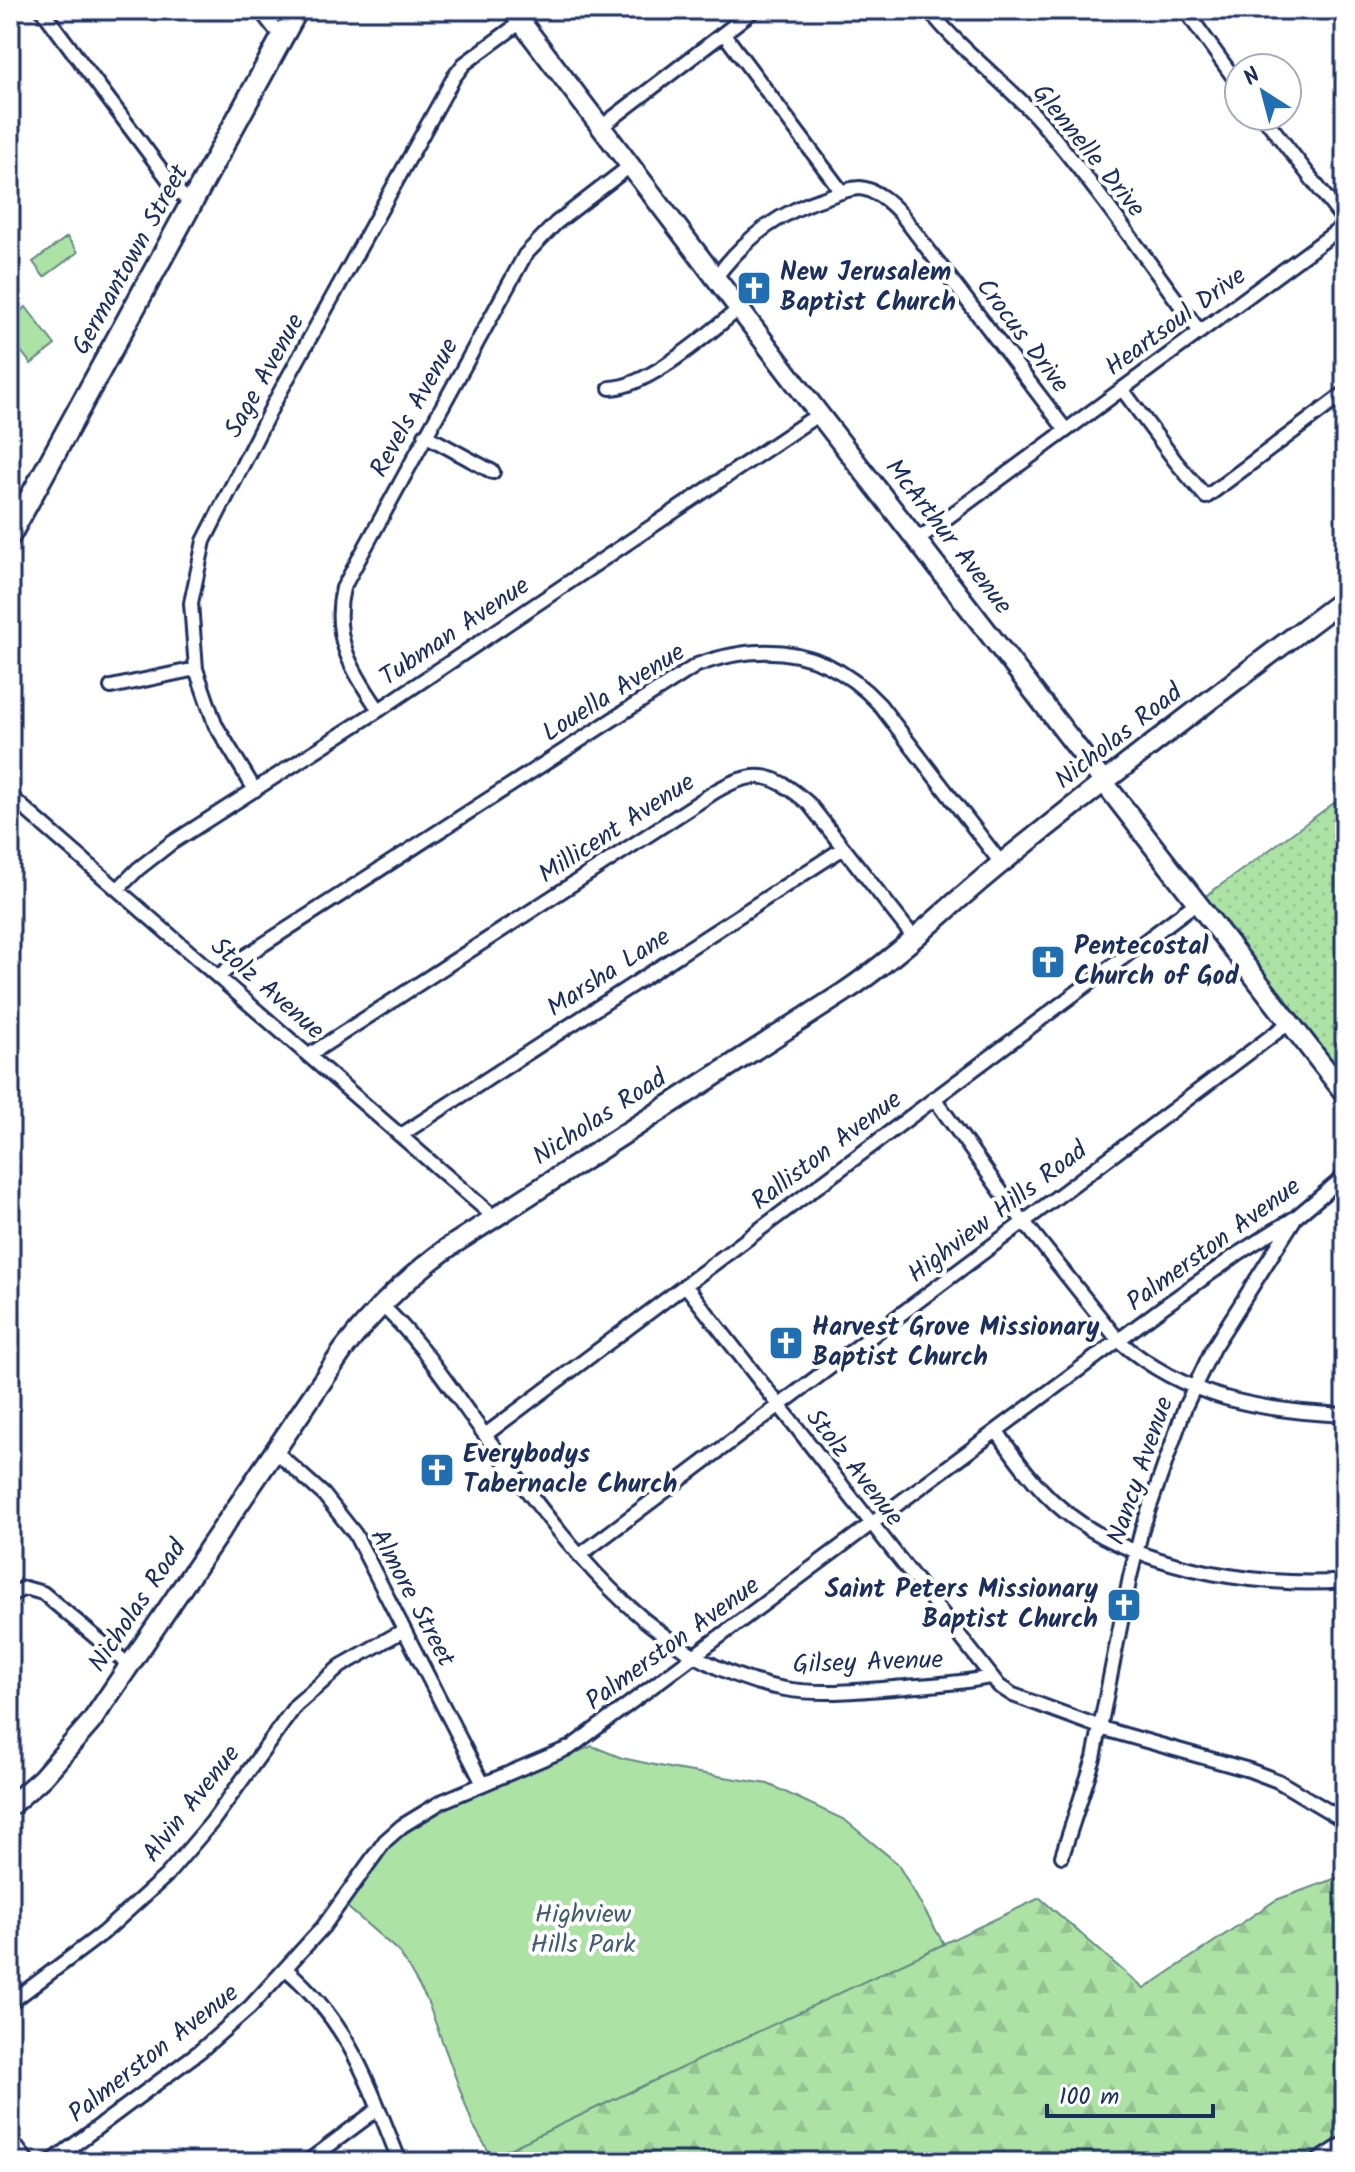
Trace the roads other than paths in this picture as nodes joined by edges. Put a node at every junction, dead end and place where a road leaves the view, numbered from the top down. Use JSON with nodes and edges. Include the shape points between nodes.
{"nodes":[{"id":1,"x":42,"y":10,"type":"edge"},
{"id":2,"x":260,"y":10,"type":"edge"},
{"id":3,"x":297,"y":10,"type":"edge"},
{"id":4,"x":929,"y":10,"type":"edge"},
{"id":5,"x":1185,"y":10,"type":"edge"},
{"id":6,"x":745,"y":13,"type":"edge"},
{"id":7,"x":517,"y":16,"type":"edge"},
{"id":8,"x":284,"y":34,"type":"junction"},
{"id":9,"x":724,"y":34,"type":"junction"},
{"id":10,"x":1223,"y":63,"type":"edge"},
{"id":11,"x":601,"y":127,"type":"junction"},
{"id":12,"x":1275,"y":132,"type":"edge"},
{"id":13,"x":630,"y":166,"type":"junction"},
{"id":14,"x":842,"y":192,"type":"junction"},
{"id":15,"x":192,"y":203,"type":"junction"},
{"id":16,"x":1345,"y":224,"type":"edge"},
{"id":17,"x":716,"y":277,"type":"junction"},
{"id":18,"x":739,"y":309,"type":"junction"},
{"id":19,"x":1200,"y":332,"type":"junction"},
{"id":20,"x":610,"y":388,"type":"dead end"},
{"id":21,"x":1122,"y":389,"type":"junction"},
{"id":22,"x":1345,"y":393,"type":"edge"},
{"id":23,"x":819,"y":414,"type":"junction"},
{"id":24,"x":1065,"y":429,"type":"junction"},
{"id":25,"x":425,"y":435,"type":"junction"},
{"id":26,"x":493,"y":472,"type":"dead end"},
{"id":27,"x":10,"y":535,"type":"edge"},
{"id":28,"x":917,"y":540,"type":"junction"},
{"id":29,"x":1345,"y":598,"type":"edge"},
{"id":30,"x":196,"y":669,"type":"junction"},
{"id":31,"x":111,"y":687,"type":"dead end"},
{"id":32,"x":379,"y":710,"type":"junction"},
{"id":33,"x":1103,"y":782,"type":"junction"},
{"id":34,"x":255,"y":790,"type":"junction"},
{"id":35,"x":10,"y":796,"type":"edge"},
{"id":36,"x":842,"y":849,"type":"junction"},
{"id":37,"x":1001,"y":863,"type":"junction"},
{"id":38,"x":118,"y":889,"type":"junction"},
{"id":39,"x":1196,"y":903,"type":"junction"},
{"id":40,"x":915,"y":939,"type":"junction"},
{"id":41,"x":219,"y":976,"type":"junction"},
{"id":42,"x":1290,"y":1022,"type":"junction"},
{"id":43,"x":309,"y":1055,"type":"junction"},
{"id":44,"x":1345,"y":1094,"type":"edge"},
{"id":45,"x":934,"y":1098,"type":"junction"},
{"id":46,"x":401,"y":1135,"type":"junction"},
{"id":47,"x":1345,"y":1176,"type":"edge"},
{"id":48,"x":494,"y":1217,"type":"junction"},
{"id":49,"x":1296,"y":1217,"type":"junction"},
{"id":50,"x":1024,"y":1222,"type":"junction"},
{"id":51,"x":685,"y":1285,"type":"junction"},
{"id":52,"x":381,"y":1305,"type":"junction"},
{"id":53,"x":1119,"y":1341,"type":"junction"},
{"id":54,"x":1193,"y":1389,"type":"junction"},
{"id":55,"x":778,"y":1405,"type":"junction"},
{"id":56,"x":1345,"y":1415,"type":"edge"},
{"id":57,"x":997,"y":1431,"type":"junction"},
{"id":58,"x":485,"y":1435,"type":"junction"},
{"id":59,"x":275,"y":1451,"type":"junction"},
{"id":60,"x":871,"y":1525,"type":"junction"},
{"id":61,"x":1137,"y":1551,"type":"junction"},
{"id":62,"x":580,"y":1555,"type":"junction"},
{"id":63,"x":1345,"y":1581,"type":"edge"},
{"id":64,"x":10,"y":1595,"type":"edge"},
{"id":65,"x":404,"y":1630,"type":"junction"},
{"id":66,"x":694,"y":1655,"type":"junction"},
{"id":67,"x":130,"y":1666,"type":"junction"},
{"id":68,"x":990,"y":1677,"type":"junction"},
{"id":69,"x":1100,"y":1727,"type":"junction"},
{"id":70,"x":483,"y":1784,"type":"junction"},
{"id":71,"x":10,"y":1806,"type":"edge"},
{"id":72,"x":1345,"y":1821,"type":"edge"},
{"id":73,"x":1062,"y":1856,"type":"dead end"},
{"id":74,"x":286,"y":1969,"type":"junction"},
{"id":75,"x":10,"y":2003,"type":"edge"},
{"id":76,"x":378,"y":2109,"type":"junction"},
{"id":77,"x":10,"y":2139,"type":"edge"},
{"id":78,"x":1345,"y":2143,"type":"edge"},
{"id":79,"x":28,"y":2162,"type":"edge"},
{"id":80,"x":51,"y":2162,"type":"edge"},
{"id":81,"x":307,"y":2162,"type":"edge"},
{"id":82,"x":400,"y":2162,"type":"edge"},
{"id":83,"x":1316,"y":2162,"type":"edge"}],
"edges":[{"from":1,"to":15,"type":"street","via":[[177,191]]},
{"from":2,"to":8,"type":"street"},
{"from":3,"to":8,"type":"main road","name":"Germantown Street"},
{"from":4,"to":19,"type":"street","name":"Glennelle Drive","via":[[958,45],[1042,124]]},
{"from":5,"to":10,"type":"street"},
{"from":6,"to":9,"type":"street"},
{"from":7,"to":11,"type":"street","name":"McArthur Avenue"},
{"from":7,"to":30,"type":"street","name":"Sage Avenue","via":[[454,77],[223,499],[204,541],[193,587]]},
{"from":8,"to":15,"type":"main road","name":"Germantown Street"},
{"from":9,"to":11,"type":"street"},
{"from":9,"to":14,"type":"street"},
{"from":11,"to":13,"type":"street","name":"McArthur Avenue"},
{"from":12,"to":16,"type":"street"},
{"from":13,"to":17,"type":"street","name":"McArthur Avenue"},
{"from":13,"to":25,"type":"street","name":"Revels Avenue","via":[[556,223],[525,255]]},
{"from":14,"to":17,"type":"street","via":[[770,222],[740,246]]},
{"from":14,"to":24,"type":"street","name":"Crocus Drive","via":[[863,189],[890,201]]},
{"from":15,"to":27,"type":"main road","name":"Germantown Street"},
{"from":16,"to":19,"type":"street","name":"Heartsoul Drive"},
{"from":17,"to":18,"type":"street","name":"McArthur Avenue"},
{"from":18,"to":20,"type":"street","via":[[669,362],[630,384]]},
{"from":18,"to":23,"type":"street","name":"McArthur Avenue"},
{"from":19,"to":21,"type":"street","name":"Heartsoul Drive"},
{"from":21,"to":22,"type":"street","via":[[1206,497]]},
{"from":21,"to":24,"type":"street","name":"Heartsoul Drive"},
{"from":23,"to":28,"type":"street","name":"McArthur Avenue"},
{"from":23,"to":32,"type":"street","name":"Tubman Avenue"},
{"from":24,"to":28,"type":"street","name":"Heartsoul Drive"},
{"from":25,"to":26,"type":"street"},
{"from":25,"to":32,"type":"street","name":"Revels Avenue","via":[[341,598],[346,658]]},
{"from":28,"to":33,"type":"street","name":"McArthur Avenue"},
{"from":29,"to":33,"type":"street","name":"Nicholas Road"},
{"from":30,"to":31,"type":"street"},
{"from":30,"to":34,"type":"street","name":"Sage Avenue","via":[[215,724]]},
{"from":32,"to":34,"type":"street","name":"Tubman Avenue"},
{"from":33,"to":37,"type":"street","name":"Nicholas Road"},
{"from":33,"to":39,"type":"street","name":"McArthur Avenue"},
{"from":34,"to":38,"type":"street","name":"Tubman Avenue","via":[[170,844]]},
{"from":35,"to":38,"type":"street","name":"Stolz Avenue"},
{"from":36,"to":40,"type":"street","name":"Millicent Avenue"},
{"from":36,"to":43,"type":"street","name":"Millicent Avenue","via":[[809,804],[790,788],[762,776],[732,782]]},
{"from":36,"to":46,"type":"street","name":"Marsha Lane"},
{"from":37,"to":40,"type":"street","name":"Nicholas Road"},
{"from":37,"to":41,"type":"street","name":"Louella Avenue","via":[[863,689],[838,670],[807,657],[773,650],[745,652],[697,665]]},
{"from":38,"to":41,"type":"street","name":"Stolz Avenue"},
{"from":39,"to":42,"type":"street","name":"McArthur Avenue"},
{"from":39,"to":45,"type":"street","name":"Ralliston Avenue"},
{"from":40,"to":48,"type":"street","name":"Nicholas Road","via":[[864,979]]},
{"from":41,"to":43,"type":"street","name":"Stolz Avenue"},
{"from":42,"to":44,"type":"street","name":"McArthur Avenue"},
{"from":42,"to":50,"type":"street","name":"Highview Hills Road"},
{"from":43,"to":46,"type":"street","name":"Stolz Avenue"},
{"from":45,"to":50,"type":"street"},
{"from":45,"to":51,"type":"street","name":"Ralliston Avenue"},
{"from":46,"to":48,"type":"street","name":"Stolz Avenue"},
{"from":47,"to":49,"type":"street","name":"Palmerston Avenue"},
{"from":48,"to":52,"type":"street","name":"Nicholas Road","via":[[433,1259]]},
{"from":49,"to":53,"type":"street","name":"Palmerston Avenue"},
{"from":49,"to":54,"type":"street","name":"Nancy Avenue"},
{"from":50,"to":53,"type":"street"},
{"from":50,"to":55,"type":"street","name":"Highview Hills Road"},
{"from":51,"to":55,"type":"street","name":"Stolz Avenue"},
{"from":51,"to":58,"type":"street","name":"Ralliston Avenue"},
{"from":52,"to":58,"type":"street","name":"Gilsey Avenue"},
{"from":52,"to":59,"type":"street","name":"Nicholas Road","via":[[344,1349]]},
{"from":53,"to":54,"type":"street"},
{"from":53,"to":57,"type":"street","name":"Palmerston Avenue"},
{"from":54,"to":56,"type":"street","via":[[1255,1407]]},
{"from":54,"to":61,"type":"street","name":"Nancy Avenue"},
{"from":55,"to":60,"type":"street","name":"Stolz Avenue"},
{"from":55,"to":62,"type":"street","name":"Highview Hills Road"},
{"from":57,"to":60,"type":"street","name":"Palmerston Avenue"},
{"from":57,"to":61,"type":"street","via":[[1057,1505],[1108,1539]]},
{"from":58,"to":62,"type":"street","name":"Gilsey Avenue"},
{"from":59,"to":65,"type":"street","name":"Almore Street","via":[[347,1522]]},
{"from":59,"to":67,"type":"street","name":"Nicholas Road"},
{"from":60,"to":66,"type":"street","name":"Palmerston Avenue"},
{"from":60,"to":68,"type":"street","name":"Stolz Avenue"},
{"from":61,"to":63,"type":"street","via":[[1240,1578],[1300,1584]]},
{"from":61,"to":69,"type":"street","name":"Nancy Avenue"},
{"from":62,"to":66,"type":"street","name":"Gilsey Avenue","via":[[630,1608]]},
{"from":64,"to":67,"type":"street","via":[[29,1588],[43,1593]]},
{"from":65,"to":70,"type":"street","name":"Almore Street"},
{"from":65,"to":75,"type":"street","name":"Alvin Avenue","via":[[351,1659],[312,1689],[166,1876],[103,1933]]},
{"from":66,"to":68,"type":"street","name":"Gilsey Avenue","via":[[749,1679],[807,1691]]},
{"from":66,"to":70,"type":"street","name":"Palmerston Avenue","via":[[571,1747]]},
{"from":67,"to":71,"type":"street","name":"Nicholas Road","via":[[70,1749]]},
{"from":68,"to":69,"type":"street","via":[[1013,1695]]},
{"from":69,"to":72,"type":"street","via":[[1278,1781]]},
{"from":69,"to":73,"type":"street","name":"Nancy Avenue","via":[[1082,1803]]},
{"from":70,"to":74,"type":"street","name":"Palmerston Avenue","via":[[420,1813],[385,1841]]},
{"from":74,"to":76,"type":"street","via":[[340,2027]]},
{"from":74,"to":80,"type":"street","name":"Palmerston Avenue","via":[[200,2051]]},
{"from":76,"to":81,"type":"street"},
{"from":76,"to":82,"type":"street"},
{"from":77,"to":79,"type":"street"},
{"from":78,"to":83,"type":"street"}]}
